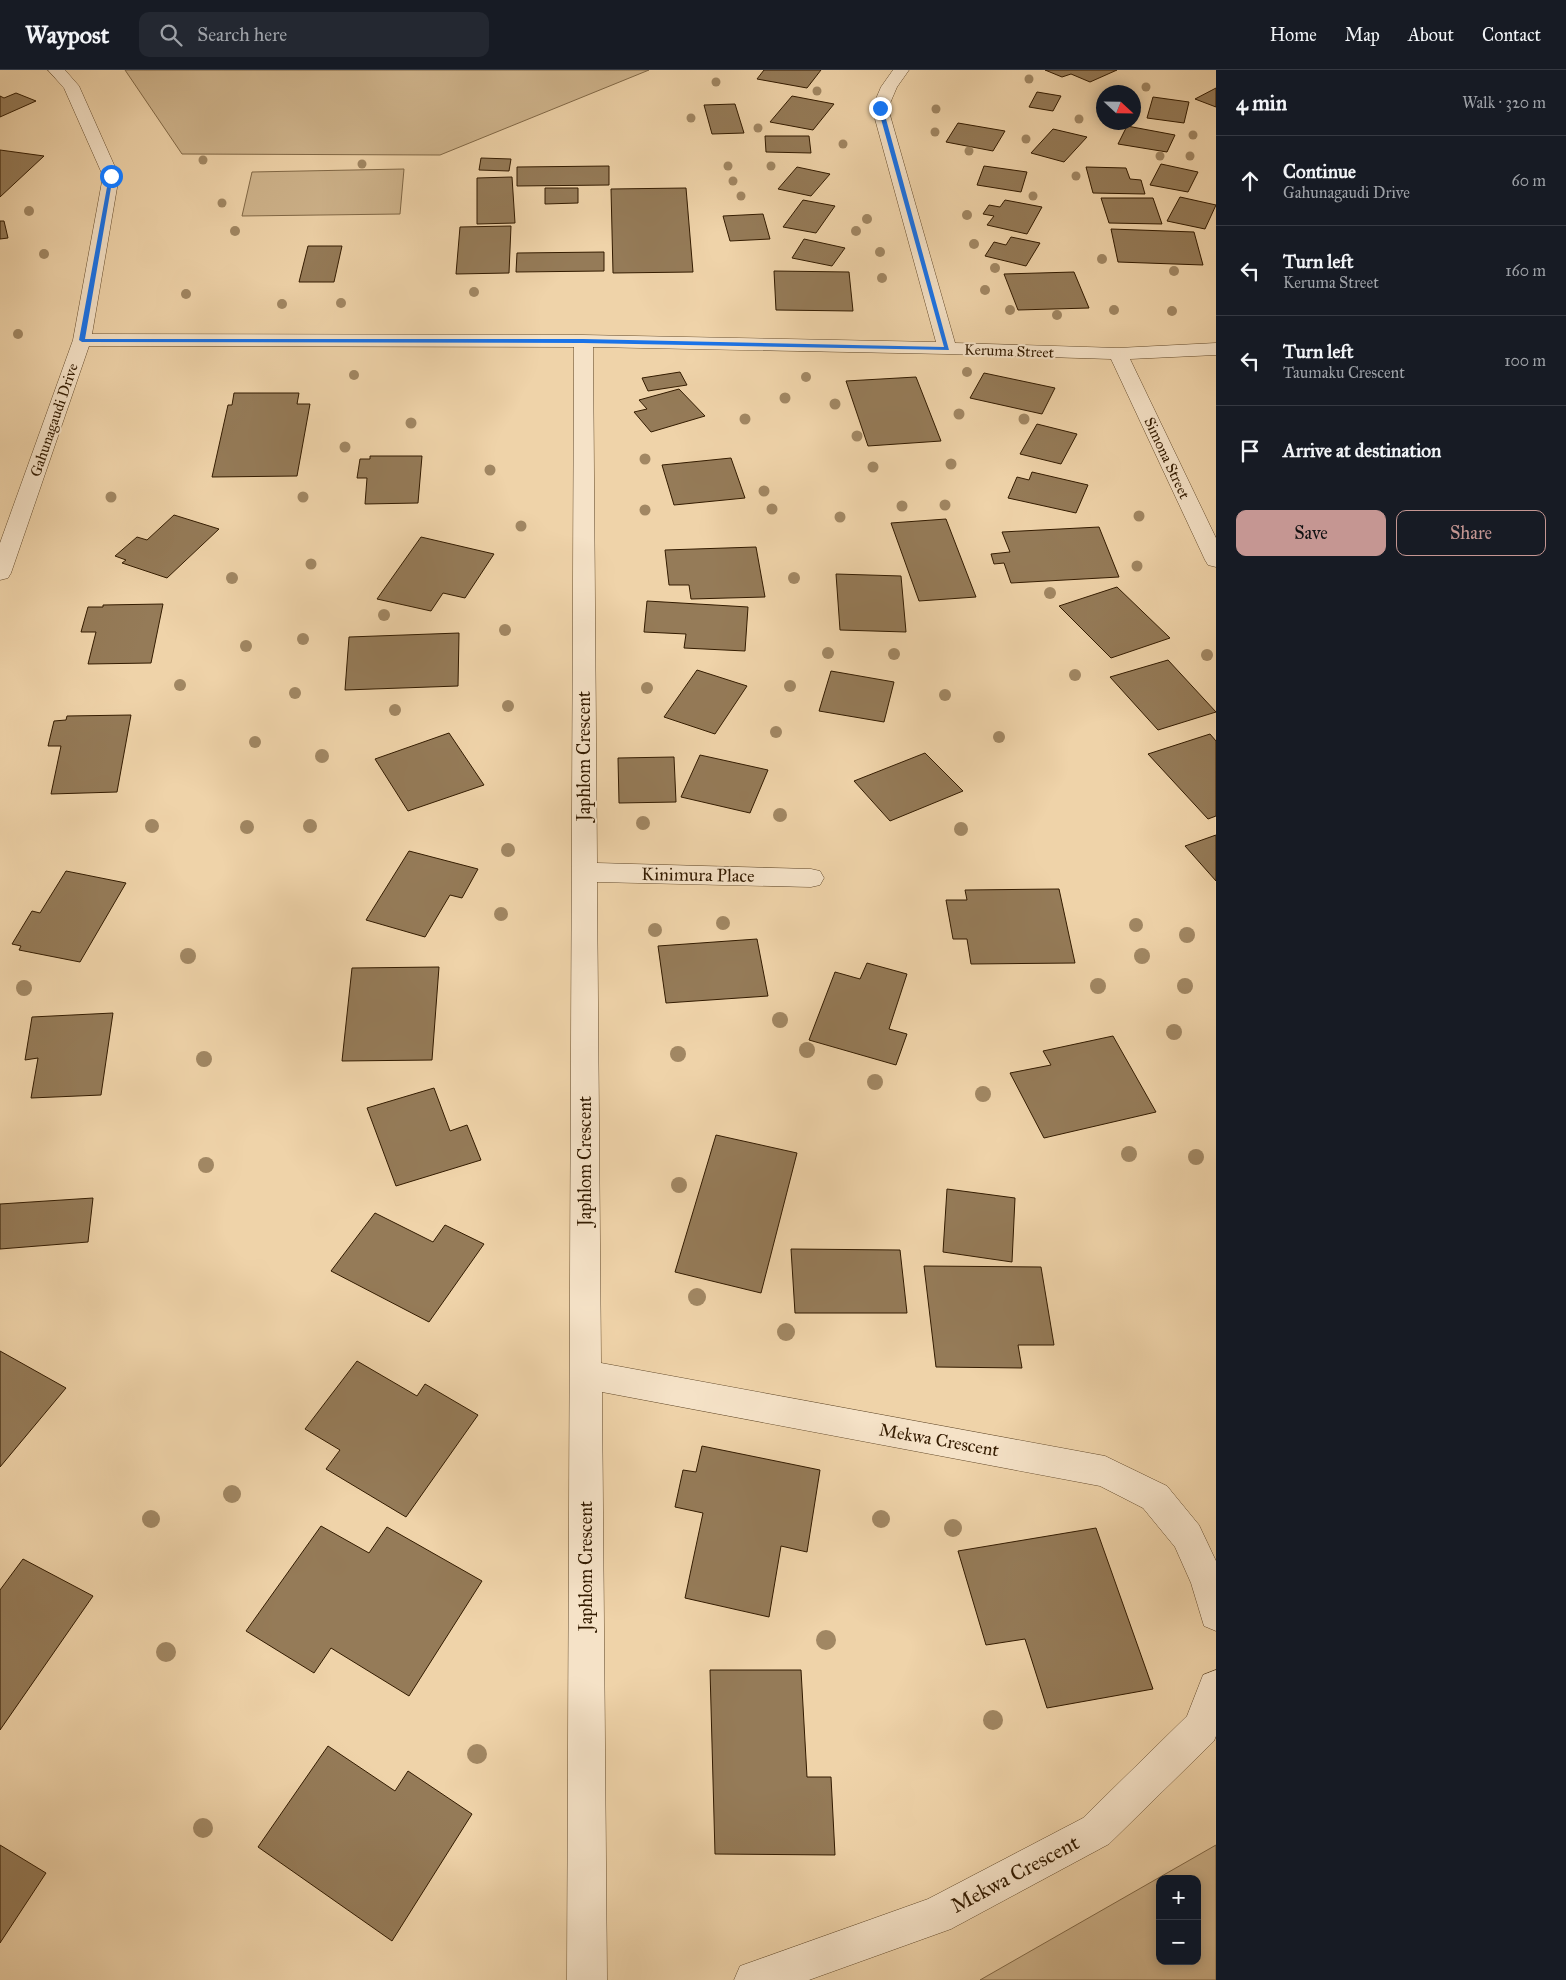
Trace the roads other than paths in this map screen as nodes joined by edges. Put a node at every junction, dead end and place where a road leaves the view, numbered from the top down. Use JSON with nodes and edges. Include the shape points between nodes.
{"nodes":[{"id":1,"x":56,"y":70,"type":"edge"},
{"id":2,"x":900,"y":70,"type":"edge"},
{"id":3,"x":82,"y":340,"type":"junction"},
{"id":4,"x":583,"y":341,"type":"junction"},
{"id":5,"x":947,"y":348,"type":"junction"},
{"id":6,"x":1216,"y":349,"type":"edge"},
{"id":7,"x":1118,"y":354,"type":"junction"},
{"id":8,"x":1216,"y":560,"type":"edge"},
{"id":9,"x":0,"y":573,"type":"edge"},
{"id":10,"x":585,"y":872,"type":"junction"},
{"id":11,"x":811,"y":878,"type":"dead end"},
{"id":12,"x":586,"y":1375,"type":"junction"},
{"id":13,"x":1216,"y":1614,"type":"edge"},
{"id":14,"x":1216,"y":1688,"type":"edge"},
{"id":15,"x":588,"y":1980,"type":"edge"},
{"id":16,"x":754,"y":1980,"type":"edge"}],
"edges":[{"from":1,"to":3,"type":"street","name":"Gahunagaudi Drive","via":[[71,86],[111,176]]},
{"from":2,"to":5,"type":"street","via":[[880,108]]},
{"from":3,"to":4,"type":"street","name":"Keruma Street"},
{"from":3,"to":9,"type":"street","name":"Gahunagaudi Drive"},
{"from":4,"to":5,"type":"street","name":"Keruma Street"},
{"from":4,"to":10,"type":"street","name":"Japhlom Crescent"},
{"from":5,"to":7,"type":"street","name":"Keruma Street"},
{"from":6,"to":7,"type":"street","name":"Keruma Street"},
{"from":7,"to":8,"type":"street","name":"Simona Street"},
{"from":10,"to":11,"type":"street","name":"Kinimura Place"},
{"from":10,"to":12,"type":"street","name":"Japhlom Crescent"},
{"from":12,"to":13,"type":"street","name":"Mekwa Crescent","via":[[1105,1471],[1155,1497],[1187,1536],[1208,1582]]},
{"from":12,"to":15,"type":"street","name":"Japhlom Crescent"},
{"from":14,"to":16,"type":"street","name":"Mekwa Crescent","via":[[1201,1728],[1096,1831],[937,1915]]}]}
